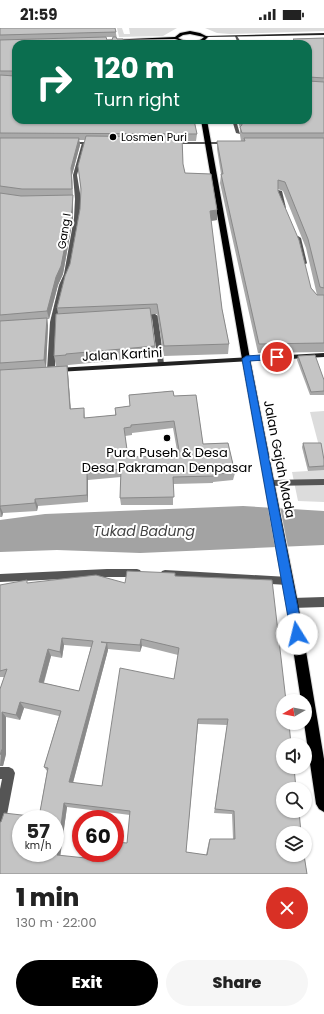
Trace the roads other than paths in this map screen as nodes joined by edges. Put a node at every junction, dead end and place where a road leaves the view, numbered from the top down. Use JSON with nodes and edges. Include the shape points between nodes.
{"nodes":[{"id":1,"x":189,"y":28,"type":"edge"},
{"id":2,"x":190,"y":33,"type":"junction"},
{"id":3,"x":324,"y":34,"type":"edge"},
{"id":4,"x":206,"y":37,"type":"junction"},
{"id":5,"x":236,"y":37,"type":"junction"},
{"id":6,"x":176,"y":38,"type":"junction"},
{"id":7,"x":157,"y":40,"type":"edge"},
{"id":8,"x":180,"y":40,"type":"edge"},
{"id":9,"x":202,"y":40,"type":"edge"},
{"id":10,"x":238,"y":40,"type":"edge"},
{"id":11,"x":205,"y":124,"type":"edge"},
{"id":12,"x":235,"y":124,"type":"edge"},
{"id":13,"x":238,"y":133,"type":"dead end"},
{"id":14,"x":61,"y":143,"type":"edge"},
{"id":15,"x":84,"y":143,"type":"junction"},
{"id":16,"x":98,"y":143,"type":"edge"},
{"id":17,"x":164,"y":143,"type":"edge"},
{"id":18,"x":209,"y":143,"type":"junction"},
{"id":19,"x":235,"y":143,"type":"edge"},
{"id":20,"x":280,"y":190,"type":"edge"},
{"id":21,"x":78,"y":199,"type":"junction"},
{"id":22,"x":70,"y":200,"type":"edge"},
{"id":23,"x":288,"y":215,"type":"edge"},
{"id":24,"x":296,"y":234,"type":"edge"},
{"id":25,"x":306,"y":268,"type":"edge"},
{"id":26,"x":132,"y":317,"type":"edge"},
{"id":27,"x":45,"y":322,"type":"edge"},
{"id":28,"x":53,"y":322,"type":"junction"},
{"id":29,"x":61,"y":322,"type":"edge"},
{"id":30,"x":324,"y":355,"type":"edge"},
{"id":31,"x":246,"y":359,"type":"junction"},
{"id":32,"x":161,"y":364,"type":"junction"},
{"id":33,"x":47,"y":370,"type":"joint"},
{"id":34,"x":324,"y":482,"type":"edge"},
{"id":35,"x":269,"y":483,"type":"junction"},
{"id":36,"x":287,"y":576,"type":"junction"},
{"id":37,"x":0,"y":578,"type":"edge"},
{"id":38,"x":324,"y":602,"type":"edge"},
{"id":39,"x":292,"y":603,"type":"junction"},
{"id":40,"x":0,"y":773,"type":"edge"},
{"id":41,"x":324,"y":804,"type":"edge"},
{"id":42,"x":0,"y":820,"type":"edge"}],
"edges":[{"from":1,"to":2,"type":"main road"},
{"from":2,"to":4,"type":"main road"},
{"from":2,"to":6,"type":"main road","via":[[181,34]]},
{"from":3,"to":5,"type":"main road"},
{"from":4,"to":5,"type":"main road"},
{"from":4,"to":9,"type":"main road"},
{"from":5,"to":10,"type":"street"},
{"from":6,"to":7,"type":"main road"},
{"from":6,"to":8,"type":"main road"},
{"from":11,"to":18,"type":"main road","name":"Jalan Gajah Mada"},
{"from":12,"to":13,"type":"street"},
{"from":14,"to":15,"type":"street"},
{"from":15,"to":16,"type":"street"},
{"from":15,"to":21,"type":"street","name":"Gang I","via":[[75,175]]},
{"from":17,"to":18,"type":"street"},
{"from":18,"to":19,"type":"street"},
{"from":18,"to":31,"type":"main road","name":"Jalan Gajah Mada"},
{"from":20,"to":23,"type":"street"},
{"from":21,"to":22,"type":"street"},
{"from":21,"to":28,"type":"street","name":"Gang I","via":[[67,274]]},
{"from":24,"to":25,"type":"street"},
{"from":26,"to":32,"type":"street","via":[[155,316]]},
{"from":27,"to":28,"type":"street"},
{"from":28,"to":29,"type":"street"},
{"from":28,"to":33,"type":"street","name":"Gang I"},
{"from":30,"to":31,"type":"main road","name":"Jalan Kartini"},
{"from":31,"to":32,"type":"main road","name":"Jalan Kartini"},
{"from":31,"to":35,"type":"main road","name":"Jalan Gajah Mada"},
{"from":32,"to":33,"type":"main road","name":"Jalan Kartini"},
{"from":34,"to":35,"type":"street"},
{"from":35,"to":36,"type":"main road","name":"Jalan Gajah Mada"},
{"from":36,"to":37,"type":"street","via":[[107,573]]},
{"from":36,"to":39,"type":"main road","name":"Jalan Gajah Mada"},
{"from":38,"to":39,"type":"street"},
{"from":39,"to":41,"type":"main road","name":"Jalan Gajah Mada"},
{"from":40,"to":42,"type":"street","via":[[9,773]]}]}
